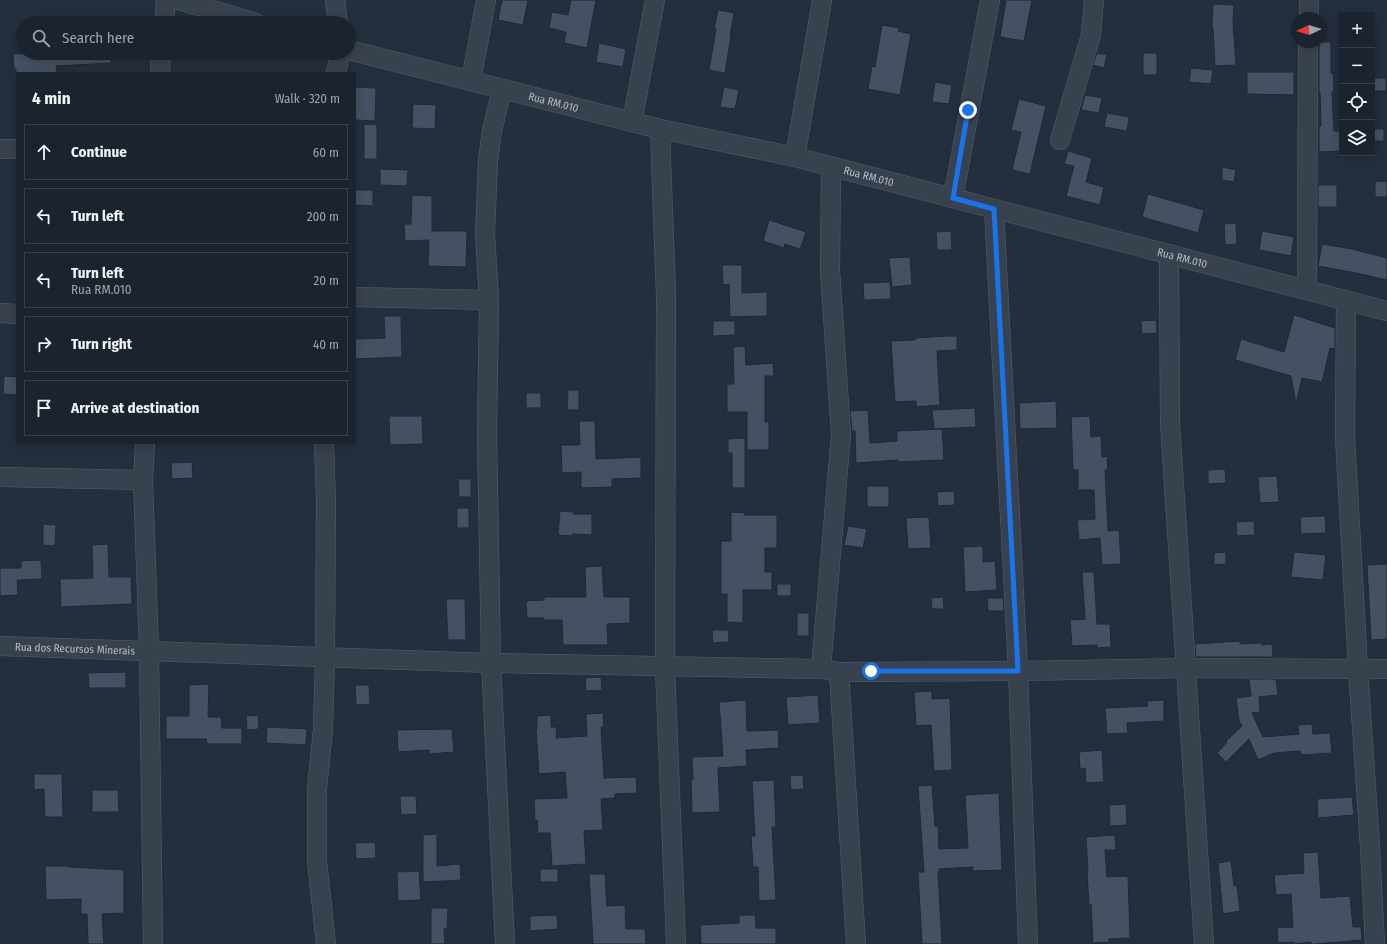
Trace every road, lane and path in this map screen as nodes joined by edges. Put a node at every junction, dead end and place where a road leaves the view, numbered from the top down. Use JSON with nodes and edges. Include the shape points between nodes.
{"nodes":[{"id":1,"x":166,"y":0,"type":"edge"},
{"id":2,"x":178,"y":0,"type":"edge"},
{"id":3,"x":335,"y":0,"type":"edge"},
{"id":4,"x":486,"y":0,"type":"edge"},
{"id":5,"x":655,"y":0,"type":"edge"},
{"id":6,"x":822,"y":0,"type":"edge"},
{"id":7,"x":990,"y":0,"type":"edge"},
{"id":8,"x":1094,"y":0,"type":"edge"},
{"id":9,"x":1309,"y":0,"type":"edge"},
{"id":10,"x":1309,"y":12,"type":"edge"},
{"id":11,"x":165,"y":16,"type":"edge"},
{"id":12,"x":232,"y":16,"type":"edge"},
{"id":13,"x":337,"y":16,"type":"edge"},
{"id":14,"x":1308,"y":48,"type":"edge"},
{"id":15,"x":356,"y":52,"type":"edge"},
{"id":16,"x":161,"y":60,"type":"edge"},
{"id":17,"x":339,"y":60,"type":"edge"},
{"id":18,"x":160,"y":72,"type":"edge"},
{"id":19,"x":336,"y":72,"type":"edge"},
{"id":20,"x":471,"y":82,"type":"junction"},
{"id":21,"x":502,"y":89,"type":"junction"},
{"id":22,"x":632,"y":122,"type":"junction"},
{"id":23,"x":660,"y":129,"type":"junction"},
{"id":24,"x":1060,"y":140,"type":"dead end"},
{"id":25,"x":0,"y":149,"type":"edge"},
{"id":26,"x":16,"y":150,"type":"edge"},
{"id":27,"x":795,"y":157,"type":"junction"},
{"id":28,"x":831,"y":166,"type":"junction"},
{"id":29,"x":953,"y":198,"type":"junction"},
{"id":30,"x":994,"y":209,"type":"junction"},
{"id":31,"x":1169,"y":254,"type":"junction"},
{"id":32,"x":1306,"y":290,"type":"junction"},
{"id":33,"x":356,"y":297,"type":"edge"},
{"id":34,"x":489,"y":300,"type":"junction"},
{"id":35,"x":1346,"y":301,"type":"junction"},
{"id":36,"x":1387,"y":311,"type":"edge"},
{"id":37,"x":0,"y":313,"type":"edge"},
{"id":38,"x":16,"y":314,"type":"edge"},
{"id":39,"x":145,"y":444,"type":"edge"},
{"id":40,"x":324,"y":444,"type":"edge"},
{"id":41,"x":0,"y":477,"type":"edge"},
{"id":42,"x":143,"y":480,"type":"junction"},
{"id":43,"x":0,"y":646,"type":"edge"},
{"id":44,"x":149,"y":652,"type":"junction"},
{"id":45,"x":325,"y":658,"type":"junction"},
{"id":46,"x":491,"y":663,"type":"junction"},
{"id":47,"x":665,"y":667,"type":"junction"},
{"id":48,"x":821,"y":668,"type":"junction"},
{"id":49,"x":1186,"y":668,"type":"junction"},
{"id":50,"x":1358,"y":668,"type":"junction"},
{"id":51,"x":1387,"y":669,"type":"edge"},
{"id":52,"x":1018,"y":671,"type":"junction"},
{"id":53,"x":839,"y":672,"type":"junction"},
{"id":54,"x":153,"y":944,"type":"edge"},
{"id":55,"x":326,"y":944,"type":"edge"},
{"id":56,"x":505,"y":944,"type":"edge"},
{"id":57,"x":676,"y":944,"type":"edge"},
{"id":58,"x":856,"y":944,"type":"edge"},
{"id":59,"x":1028,"y":944,"type":"edge"},
{"id":60,"x":1204,"y":944,"type":"edge"},
{"id":61,"x":1375,"y":944,"type":"edge"}],
"edges":[{"from":1,"to":11,"type":"street"},
{"from":2,"to":12,"type":"street"},
{"from":3,"to":13,"type":"street"},
{"from":4,"to":20,"type":"street"},
{"from":5,"to":22,"type":"street"},
{"from":6,"to":27,"type":"street"},
{"from":7,"to":29,"type":"street"},
{"from":8,"to":24,"type":"street","via":[[1091,35]]},
{"from":9,"to":10,"type":"street"},
{"from":14,"to":32,"type":"street"},
{"from":15,"to":20,"type":"street","name":"Rua RM.010"},
{"from":16,"to":18,"type":"street"},
{"from":17,"to":19,"type":"street"},
{"from":20,"to":21,"type":"street","name":"Rua RM.010"},
{"from":21,"to":22,"type":"street","name":"Rua RM.010"},
{"from":21,"to":34,"type":"street","via":[[488,162],[485,234]]},
{"from":22,"to":23,"type":"street","name":"Rua RM.010"},
{"from":23,"to":27,"type":"street","name":"Rua RM.010"},
{"from":23,"to":47,"type":"street","via":[[666,296]]},
{"from":25,"to":26,"type":"street"},
{"from":27,"to":28,"type":"street","name":"Rua RM.010"},
{"from":28,"to":29,"type":"street","name":"Rua RM.010"},
{"from":28,"to":48,"type":"street","via":[[830,271],[841,434]]},
{"from":29,"to":30,"type":"street","name":"Rua RM.010"},
{"from":30,"to":31,"type":"street","name":"Rua RM.010"},
{"from":30,"to":52,"type":"street"},
{"from":31,"to":32,"type":"street","name":"Rua RM.010"},
{"from":31,"to":49,"type":"street","via":[[1170,424]]},
{"from":32,"to":35,"type":"street","name":"Rua RM.010"},
{"from":33,"to":34,"type":"street"},
{"from":34,"to":46,"type":"street","via":[[487,433]]},
{"from":35,"to":36,"type":"street","name":"Rua RM.010"},
{"from":35,"to":50,"type":"street","via":[[1345,437]]},
{"from":37,"to":38,"type":"street"},
{"from":39,"to":42,"type":"street"},
{"from":40,"to":45,"type":"street"},
{"from":41,"to":42,"type":"street"},
{"from":42,"to":44,"type":"street"},
{"from":43,"to":44,"type":"street","name":"Rua dos Recursos Minerais"},
{"from":44,"to":45,"type":"street","name":"Rua dos Recursos Minerais"},
{"from":44,"to":54,"type":"street"},
{"from":45,"to":46,"type":"street","name":"Rua dos Recursos Minerais"},
{"from":45,"to":55,"type":"street","via":[[323,730],[317,789],[317,861]]},
{"from":46,"to":47,"type":"street","name":"Rua dos Recursos Minerais"},
{"from":46,"to":56,"type":"street"},
{"from":47,"to":48,"type":"street","name":"Rua dos Recursos Minerais"},
{"from":47,"to":57,"type":"street"},
{"from":48,"to":53,"type":"street","name":"Rua dos Recursos Minerais"},
{"from":49,"to":50,"type":"street","name":"Rua dos Recursos Minerais"},
{"from":49,"to":52,"type":"street","name":"Rua dos Recursos Minerais"},
{"from":49,"to":60,"type":"street"},
{"from":50,"to":51,"type":"street","name":"Rua dos Recursos Minerais"},
{"from":50,"to":61,"type":"street"},
{"from":52,"to":53,"type":"street","name":"Rua dos Recursos Minerais"},
{"from":52,"to":59,"type":"street"},
{"from":53,"to":58,"type":"street"}]}
